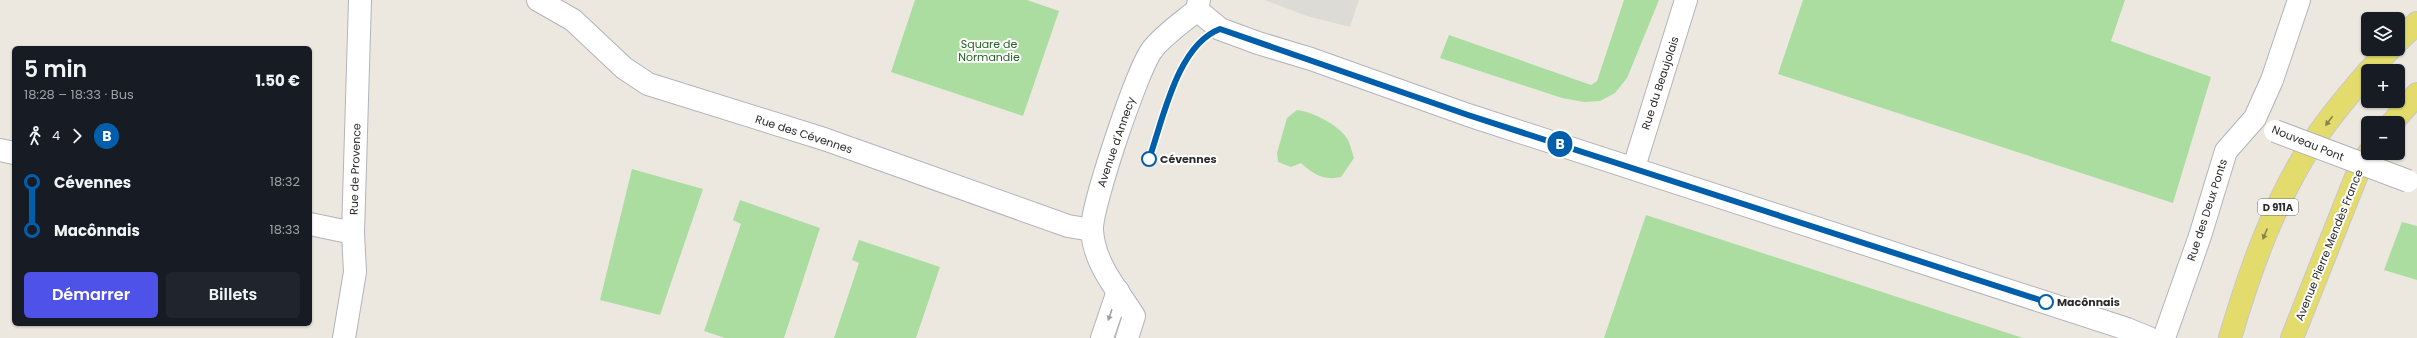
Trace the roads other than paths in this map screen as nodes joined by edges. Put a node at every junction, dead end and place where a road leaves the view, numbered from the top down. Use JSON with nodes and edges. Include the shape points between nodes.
{"nodes":[{"id":1,"x":360,"y":0,"type":"edge"},
{"id":2,"x":538,"y":0,"type":"edge"},
{"id":3,"x":1686,"y":0,"type":"edge"},
{"id":4,"x":2299,"y":0,"type":"edge"},
{"id":5,"x":1198,"y":5,"type":"edge"},
{"id":6,"x":2417,"y":23,"type":"edge"},
{"id":7,"x":2405,"y":34,"type":"edge"},
{"id":8,"x":2383,"y":56,"type":"edge"},
{"id":9,"x":2375,"y":64,"type":"edge"},
{"id":10,"x":2361,"y":80,"type":"edge"},
{"id":11,"x":2417,"y":94,"type":"edge"},
{"id":12,"x":2398,"y":116,"type":"edge"},
{"id":13,"x":2255,"y":118,"type":"junction"},
{"id":14,"x":0,"y":150,"type":"edge"},
{"id":15,"x":12,"y":153,"type":"edge"},
{"id":16,"x":2364,"y":160,"type":"edge"},
{"id":17,"x":1634,"y":167,"type":"junction"},
{"id":18,"x":2412,"y":183,"type":"edge"},
{"id":19,"x":312,"y":224,"type":"edge"},
{"id":20,"x":1092,"y":230,"type":"junction"},
{"id":21,"x":353,"y":233,"type":"junction"},
{"id":22,"x":1118,"y":291,"type":"junction"},
{"id":23,"x":344,"y":338,"type":"edge"},
{"id":24,"x":1102,"y":338,"type":"edge"},
{"id":25,"x":1127,"y":338,"type":"edge"},
{"id":26,"x":2149,"y":338,"type":"edge"},
{"id":27,"x":2164,"y":338,"type":"edge"},
{"id":28,"x":2230,"y":338,"type":"edge"},
{"id":29,"x":2292,"y":338,"type":"edge"}],
"edges":[{"from":1,"to":21,"type":"street","name":"Rue de Provence"},
{"from":2,"to":20,"type":"street","name":"Rue des Cévennes","via":[[573,20],[624,68],[648,84],[824,139],[1068,226]]},
{"from":3,"to":17,"type":"street","name":"Rue du Beaujolais"},
{"from":4,"to":13,"type":"street","name":"Rue des Deux Ponts","via":[[2272,80]]},
{"from":5,"to":17,"type":"street","name":"Avenue d'Annecy","via":[[1220,29],[1468,115]]},
{"from":5,"to":20,"type":"street","name":"Avenue d'Annecy","via":[[1152,49],[1140,73],[1099,195]]},
{"from":6,"to":7,"type":"main road"},
{"from":8,"to":9,"type":"main road","number":"D 911A"},
{"from":10,"to":28,"type":"main road","number":"D 911A","one_way":true,"via":[[2314,141],[2288,186],[2248,278]]},
{"from":11,"to":12,"type":"main road"},
{"from":13,"to":18,"type":"street","name":"Nouveau Pont","bridge":true,"via":[[2275,131]]},
{"from":13,"to":27,"type":"street","name":"Rue des Deux Ponts","via":[[2226,151],[2200,236]]},
{"from":14,"to":15,"type":"street"},
{"from":16,"to":29,"type":"main road","name":"Avenue Pierre Mendès France"},
{"from":17,"to":26,"type":"street","name":"Avenue d'Annecy"},
{"from":19,"to":21,"type":"street"},
{"from":20,"to":22,"type":"street","name":"Avenue d'Annecy","via":[[1098,262]]},
{"from":21,"to":23,"type":"street","name":"Rue de Provence","via":[[355,272]]},
{"from":22,"to":24,"type":"street","one_way":true},
{"from":22,"to":25,"type":"street","name":"Avenue d'Annecy","via":[[1134,316]]}]}
